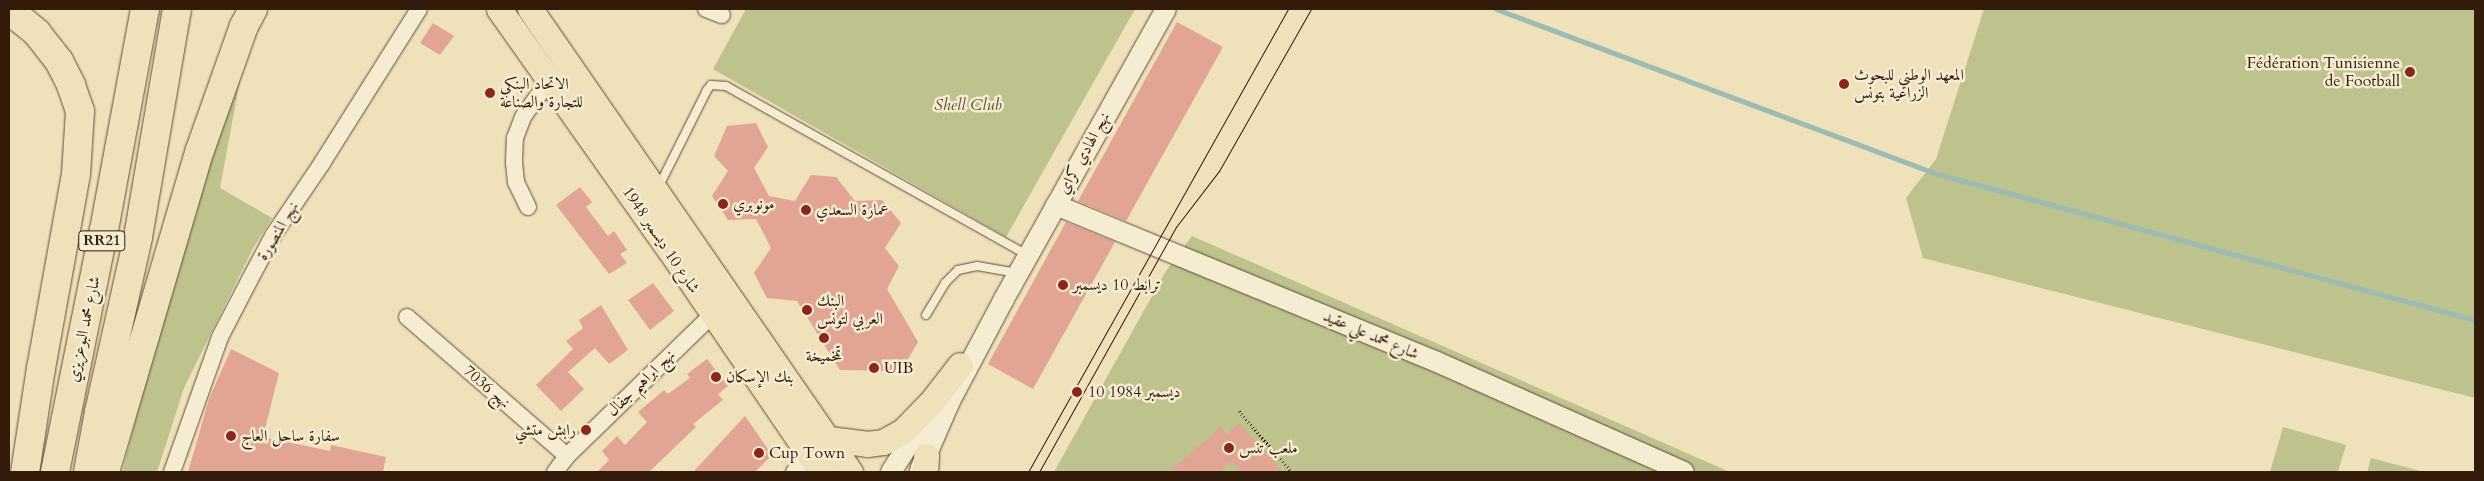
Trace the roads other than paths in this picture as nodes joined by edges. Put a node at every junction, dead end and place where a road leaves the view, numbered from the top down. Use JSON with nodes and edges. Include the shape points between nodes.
{"nodes":[{"id":1,"x":145,"y":9,"type":"edge"},
{"id":2,"x":177,"y":9,"type":"edge"},
{"id":3,"x":254,"y":9,"type":"edge"},
{"id":4,"x":419,"y":9,"type":"edge"},
{"id":5,"x":499,"y":9,"type":"edge"},
{"id":6,"x":530,"y":9,"type":"edge"},
{"id":7,"x":706,"y":9,"type":"edge"},
{"id":8,"x":1166,"y":9,"type":"edge"},
{"id":9,"x":9,"y":10,"type":"edge"},
{"id":10,"x":722,"y":16,"type":"dead end"},
{"id":11,"x":570,"y":65,"type":"junction"},
{"id":12,"x":550,"y":81,"type":"junction"},
{"id":13,"x":657,"y":190,"type":"junction"},
{"id":14,"x":1056,"y":205,"type":"junction"},
{"id":15,"x":528,"y":207,"type":"dead end"},
{"id":16,"x":1023,"y":264,"type":"junction"},
{"id":17,"x":730,"y":297,"type":"junction"},
{"id":18,"x":1004,"y":299,"type":"junction"},
{"id":19,"x":712,"y":315,"type":"junction"},
{"id":20,"x":926,"y":315,"type":"dead end"},
{"id":21,"x":408,"y":317,"type":"dead end"},
{"id":22,"x":960,"y":365,"type":"junction"},
{"id":23,"x":828,"y":439,"type":"junction"},
{"id":24,"x":567,"y":456,"type":"junction"},
{"id":25,"x":809,"y":467,"type":"edge"},
{"id":26,"x":924,"y":467,"type":"edge"},
{"id":27,"x":25,"y":472,"type":"edge"},
{"id":28,"x":55,"y":472,"type":"edge"},
{"id":29,"x":88,"y":472,"type":"edge"},
{"id":30,"x":105,"y":472,"type":"edge"},
{"id":31,"x":172,"y":472,"type":"edge"},
{"id":32,"x":555,"y":472,"type":"edge"},
{"id":33,"x":850,"y":472,"type":"edge"},
{"id":34,"x":891,"y":472,"type":"edge"},
{"id":35,"x":1684,"y":472,"type":"edge"}],
"edges":[{"from":1,"to":28,"type":"highway","name":"شارع محمد البوعزيزي","number":"RR21"},
{"from":2,"to":29,"type":"highway","name":"شارع محمد البوعزيزي","number":"RR21","via":[[138,237]]},
{"from":3,"to":30,"type":"highway","via":[[244,26],[200,150]]},
{"from":4,"to":31,"type":"street","name":"نهج المنصورة","via":[[257,265],[220,337]]},
{"from":5,"to":12,"type":"main road","name":"شارع 10 ديسمبر 1948"},
{"from":6,"to":11,"type":"main road","name":"شارع 10 ديسمبر 1948"},
{"from":7,"to":10,"type":"street"},
{"from":8,"to":14,"type":"street","name":"نهج الهادي كراي"},
{"from":9,"to":27,"type":"highway","via":[[37,33],[59,61],[80,111],[76,174]]},
{"from":11,"to":12,"type":"street"},
{"from":11,"to":13,"type":"main road","name":"شارع 10 ديسمبر 1948"},
{"from":12,"to":15,"type":"street","via":[[523,117],[515,138],[516,182]]},
{"from":12,"to":19,"type":"main road","name":"شارع 10 ديسمبر 1948"},
{"from":13,"to":16,"type":"lane","via":[[707,90],[711,85],[726,86]]},
{"from":13,"to":17,"type":"main road","name":"شارع 10 ديسمبر 1948"},
{"from":14,"to":16,"type":"street","name":"نهج الهادي كراي"},
{"from":14,"to":35,"type":"street","name":"شارع محمد علي عقيد","via":[[1437,362]]},
{"from":16,"to":18,"type":"street","name":"نهج الهادي كراي"},
{"from":16,"to":20,"type":"lane","via":[[958,270],[945,283]]},
{"from":17,"to":19,"type":"street","name":"نهج ابراهيم جفال"},
{"from":17,"to":23,"type":"main road","name":"شارع 10 ديسمبر 1948"},
{"from":18,"to":22,"type":"street","name":"نهج الهادي كراي"},
{"from":18,"to":26,"type":"street","name":"نهج الهادي كراي","via":[[950,401]]},
{"from":19,"to":24,"type":"street","name":"نهج ابراهيم جفال"},
{"from":19,"to":25,"type":"main road","name":"شارع 10 ديسمبر 1948"},
{"from":21,"to":24,"type":"street","name":"نهج 7036"},
{"from":22,"to":23,"type":"main road","via":[[903,431],[883,442],[867,444]]},
{"from":22,"to":34,"type":"street","name":"نهج الهادي كراي"},
{"from":23,"to":33,"type":"main road","name":"شارع 10 ديسمبر 1948"},
{"from":24,"to":32,"type":"street","name":"نهج ابراهيم جفال"}]}
